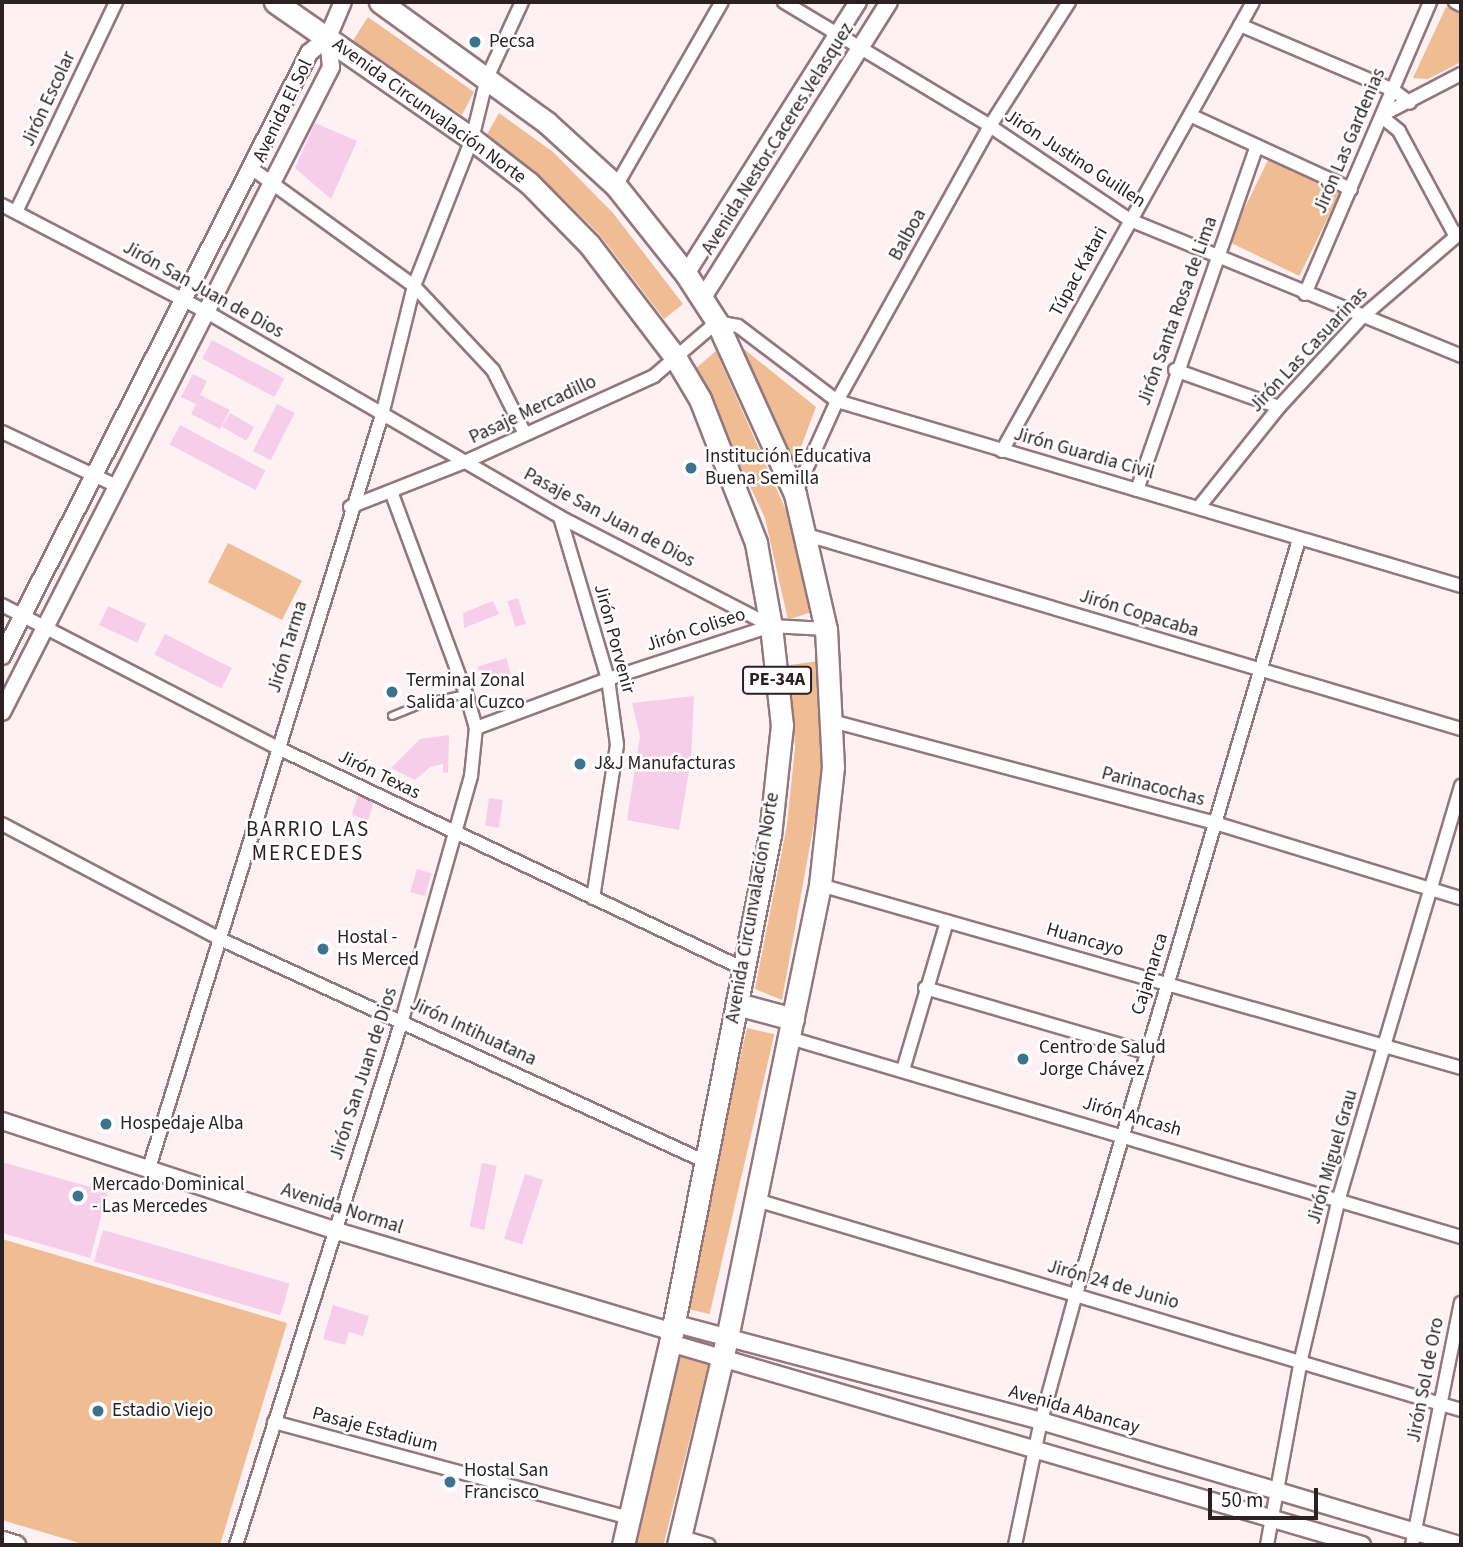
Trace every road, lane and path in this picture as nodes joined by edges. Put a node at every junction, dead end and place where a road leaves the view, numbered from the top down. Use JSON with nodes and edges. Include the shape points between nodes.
{"nodes":[{"id":1,"x":116,"y":2,"type":"edge"},
{"id":2,"x":275,"y":2,"type":"edge"},
{"id":3,"x":343,"y":2,"type":"edge"},
{"id":4,"x":380,"y":2,"type":"edge"},
{"id":5,"x":522,"y":2,"type":"edge"},
{"id":6,"x":722,"y":2,"type":"edge"},
{"id":7,"x":784,"y":2,"type":"edge"},
{"id":8,"x":858,"y":2,"type":"edge"},
{"id":9,"x":889,"y":2,"type":"edge"},
{"id":10,"x":1069,"y":2,"type":"edge"},
{"id":11,"x":1253,"y":2,"type":"edge"},
{"id":12,"x":1430,"y":2,"type":"edge"},
{"id":13,"x":1455,"y":2,"type":"edge"},
{"id":14,"x":1461,"y":5,"type":"edge"},
{"id":15,"x":1240,"y":26,"type":"junction"},
{"id":16,"x":839,"y":34,"type":"junction"},
{"id":17,"x":328,"y":37,"type":"junction"},
{"id":18,"x":863,"y":46,"type":"junction"},
{"id":19,"x":1461,"y":74,"type":"edge"},
{"id":20,"x":487,"y":78,"type":"junction"},
{"id":21,"x":1393,"y":90,"type":"junction"},
{"id":22,"x":1410,"y":103,"type":"junction"},
{"id":23,"x":1192,"y":116,"type":"junction"},
{"id":24,"x":1383,"y":116,"type":"junction"},
{"id":25,"x":990,"y":126,"type":"junction"},
{"id":26,"x":472,"y":139,"type":"junction"},
{"id":27,"x":1257,"y":146,"type":"junction"},
{"id":28,"x":251,"y":167,"type":"junction"},
{"id":29,"x":272,"y":184,"type":"junction"},
{"id":30,"x":616,"y":186,"type":"junction"},
{"id":31,"x":1352,"y":189,"type":"junction"},
{"id":32,"x":2,"y":205,"type":"edge"},
{"id":33,"x":16,"y":212,"type":"junction"},
{"id":34,"x":1130,"y":220,"type":"junction"},
{"id":35,"x":1458,"y":234,"type":"edge"},
{"id":36,"x":1217,"y":259,"type":"junction"},
{"id":37,"x":686,"y":274,"type":"junction"},
{"id":38,"x":414,"y":286,"type":"junction"},
{"id":39,"x":1306,"y":294,"type":"junction"},
{"id":40,"x":183,"y":299,"type":"junction"},
{"id":41,"x":702,"y":299,"type":"junction"},
{"id":42,"x":205,"y":311,"type":"junction"},
{"id":43,"x":1362,"y":317,"type":"junction"},
{"id":44,"x":717,"y":322,"type":"junction"},
{"id":45,"x":1461,"y":356,"type":"edge"},
{"id":46,"x":675,"y":357,"type":"junction"},
{"id":47,"x":1175,"y":370,"type":"junction"},
{"id":48,"x":837,"y":401,"type":"junction"},
{"id":49,"x":1279,"y":407,"type":"junction"},
{"id":50,"x":382,"y":415,"type":"junction"},
{"id":51,"x":2,"y":432,"type":"edge"},
{"id":52,"x":524,"y":432,"type":"junction"},
{"id":53,"x":1002,"y":451,"type":"junction"},
{"id":54,"x":467,"y":461,"type":"junction"},
{"id":55,"x":93,"y":475,"type":"junction"},
{"id":56,"x":117,"y":486,"type":"junction"},
{"id":57,"x":1137,"y":490,"type":"junction"},
{"id":58,"x":392,"y":494,"type":"junction"},
{"id":59,"x":795,"y":494,"type":"junction"},
{"id":60,"x":350,"y":507,"type":"junction"},
{"id":61,"x":1199,"y":507,"type":"junction"},
{"id":62,"x":560,"y":517,"type":"junction"},
{"id":63,"x":807,"y":534,"type":"junction"},
{"id":64,"x":1299,"y":539,"type":"junction"},
{"id":65,"x":1461,"y":586,"type":"edge"},
{"id":66,"x":2,"y":606,"type":"edge"},
{"id":67,"x":22,"y":615,"type":"junction"},
{"id":68,"x":771,"y":626,"type":"junction"},
{"id":69,"x":47,"y":627,"type":"junction"},
{"id":70,"x":826,"y":629,"type":"junction"},
{"id":71,"x":2,"y":656,"type":"edge"},
{"id":72,"x":1263,"y":671,"type":"junction"},
{"id":73,"x":608,"y":679,"type":"junction"},
{"id":74,"x":466,"y":694,"type":"junction"},
{"id":75,"x":2,"y":712,"type":"edge"},
{"id":76,"x":392,"y":716,"type":"dead end"},
{"id":77,"x":832,"y":721,"type":"junction"},
{"id":78,"x":476,"y":729,"type":"junction"},
{"id":79,"x":1461,"y":729,"type":"edge"},
{"id":80,"x":278,"y":748,"type":"junction"},
{"id":81,"x":1461,"y":786,"type":"edge"},
{"id":82,"x":1215,"y":823,"type":"junction"},
{"id":83,"x":2,"y":824,"type":"edge"},
{"id":84,"x":457,"y":834,"type":"junction"},
{"id":85,"x":820,"y":885,"type":"junction"},
{"id":86,"x":1432,"y":888,"type":"junction"},
{"id":87,"x":593,"y":898,"type":"junction"},
{"id":88,"x":1461,"y":898,"type":"edge"},
{"id":89,"x":947,"y":921,"type":"junction"},
{"id":90,"x":220,"y":939,"type":"junction"},
{"id":91,"x":744,"y":969,"type":"junction"},
{"id":92,"x":1169,"y":983,"type":"junction"},
{"id":93,"x":925,"y":988,"type":"junction"},
{"id":94,"x":737,"y":1004,"type":"junction"},
{"id":95,"x":402,"y":1020,"type":"junction"},
{"id":96,"x":791,"y":1028,"type":"junction"},
{"id":97,"x":1387,"y":1043,"type":"junction"},
{"id":98,"x":1145,"y":1052,"type":"junction"},
{"id":99,"x":1461,"y":1068,"type":"edge"},
{"id":100,"x":903,"y":1070,"type":"junction"},
{"id":101,"x":2,"y":1121,"type":"edge"},
{"id":102,"x":1123,"y":1134,"type":"junction"},
{"id":103,"x":704,"y":1161,"type":"junction"},
{"id":104,"x":149,"y":1168,"type":"junction"},
{"id":105,"x":1339,"y":1198,"type":"junction"},
{"id":106,"x":753,"y":1199,"type":"junction"},
{"id":107,"x":333,"y":1230,"type":"junction"},
{"id":108,"x":1461,"y":1237,"type":"edge"},
{"id":109,"x":1076,"y":1294,"type":"junction"},
{"id":110,"x":1461,"y":1304,"type":"edge"},
{"id":111,"x":671,"y":1333,"type":"junction"},
{"id":112,"x":725,"y":1348,"type":"junction"},
{"id":113,"x":1301,"y":1359,"type":"junction"},
{"id":114,"x":1442,"y":1404,"type":"junction"},
{"id":115,"x":1461,"y":1410,"type":"edge"},
{"id":116,"x":1041,"y":1421,"type":"junction"},
{"id":117,"x":274,"y":1422,"type":"junction"},
{"id":118,"x":1035,"y":1446,"type":"junction"},
{"id":119,"x":1276,"y":1491,"type":"junction"},
{"id":120,"x":629,"y":1518,"type":"junction"},
{"id":121,"x":1271,"y":1519,"type":"junction"},
{"id":122,"x":1413,"y":1539,"type":"edge"},
{"id":123,"x":2,"y":1541,"type":"edge"},
{"id":124,"x":679,"y":1541,"type":"edge"},
{"id":125,"x":15,"y":1545,"type":"edge"},
{"id":126,"x":236,"y":1545,"type":"edge"},
{"id":127,"x":623,"y":1545,"type":"edge"},
{"id":128,"x":709,"y":1545,"type":"edge"},
{"id":129,"x":1015,"y":1545,"type":"edge"},
{"id":130,"x":1267,"y":1545,"type":"edge"},
{"id":131,"x":1362,"y":1545,"type":"edge"},
{"id":132,"x":1460,"y":1545,"type":"edge"}],
"edges":[{"from":1,"to":33,"type":"street","name":"Jirón Escolar"},
{"from":2,"to":17,"type":"highway","name":"Avenida Circunvalación Norte","number":"PE-34A"},
{"from":3,"to":17,"type":"street"},
{"from":4,"to":20,"type":"highway","number":"PE-34A"},
{"from":5,"to":20,"type":"street","name":"Jirón Tarma"},
{"from":6,"to":30,"type":"street"},
{"from":7,"to":16,"type":"street","name":"Jirón Justino Guillen"},
{"from":8,"to":16,"type":"street","name":"Avenida Nestor Caceres Velasquez"},
{"from":9,"to":18,"type":"street","name":"Avenida Nestor Caceres Velasquez"},
{"from":10,"to":25,"type":"street","name":"Balboa"},
{"from":11,"to":15,"type":"street","name":"Túpac Katari"},
{"from":12,"to":21,"type":"street","name":"Jirón Las Gardenias"},
{"from":13,"to":14,"type":"street"},
{"from":15,"to":21,"type":"street"},
{"from":15,"to":23,"type":"street","name":"Túpac Katari"},
{"from":16,"to":18,"type":"street","name":"Jirón Justino Guillen"},
{"from":16,"to":37,"type":"street","name":"Avenida Nestor Caceres Velasquez"},
{"from":17,"to":26,"type":"highway","name":"Avenida Circunvalación Norte","number":"PE-34A"},
{"from":17,"to":28,"type":"street","name":"Avenida El Sol","via":[[309,53]]},
{"from":17,"to":29,"type":"street","name":"Avenida El Sol","via":[[331,67]]},
{"from":18,"to":25,"type":"street","name":"Jirón Justino Guillen"},
{"from":18,"to":41,"type":"street","name":"Avenida Nestor Caceres Velasquez"},
{"from":19,"to":22,"type":"street"},
{"from":20,"to":26,"type":"street","name":"Jirón Tarma"},
{"from":20,"to":30,"type":"highway","number":"PE-34A"},
{"from":21,"to":22,"type":"street"},
{"from":21,"to":24,"type":"street","name":"Jirón Las Gardenias"},
{"from":22,"to":24,"type":"street"},
{"from":23,"to":27,"type":"street"},
{"from":23,"to":34,"type":"street","name":"Túpac Katari"},
{"from":24,"to":31,"type":"street","name":"Jirón Las Gardenias"},
{"from":24,"to":35,"type":"street","via":[[1399,131]]},
{"from":25,"to":34,"type":"street","name":"Jirón Justino Guillen"},
{"from":25,"to":48,"type":"street","name":"Balboa"},
{"from":26,"to":38,"type":"street","name":"Jirón Tarma"},
{"from":26,"to":46,"type":"highway","name":"Avenida Circunvalación Norte","number":"PE-34A","via":[[529,183],[589,244]]},
{"from":27,"to":31,"type":"street"},
{"from":27,"to":36,"type":"street","name":"Jirón Santa Rosa de Lima"},
{"from":28,"to":29,"type":"street"},
{"from":28,"to":40,"type":"street","name":"Avenida El Sol"},
{"from":29,"to":38,"type":"street"},
{"from":29,"to":42,"type":"street","name":"Avenida El Sol"},
{"from":30,"to":37,"type":"highway","number":"PE-34A"},
{"from":31,"to":39,"type":"street","name":"Jirón Las Gardenias"},
{"from":32,"to":33,"type":"street","name":"Jirón San Juan de Dios"},
{"from":33,"to":40,"type":"street","name":"Jirón San Juan de Dios"},
{"from":34,"to":36,"type":"street","name":"Jirón Justino Guillen"},
{"from":34,"to":53,"type":"street","name":"Túpac Katari"},
{"from":35,"to":43,"type":"street","name":"Jirón Las Casuarinas"},
{"from":36,"to":39,"type":"street","name":"Jirón Justino Guillen"},
{"from":36,"to":47,"type":"street","name":"Jirón Santa Rosa de Lima"},
{"from":37,"to":41,"type":"highway","number":"PE-34A"},
{"from":38,"to":50,"type":"street","name":"Jirón Tarma"},
{"from":38,"to":52,"type":"street","via":[[493,370]]},
{"from":39,"to":43,"type":"street","name":"Jirón Justino Guillen"},
{"from":40,"to":42,"type":"street","name":"Jirón San Juan de Dios"},
{"from":40,"to":55,"type":"street","name":"Avenida El Sol"},
{"from":41,"to":44,"type":"highway","number":"PE-34A"},
{"from":42,"to":50,"type":"street","name":"Jirón San Juan de Dios"},
{"from":42,"to":56,"type":"street","name":"Avenida El Sol"},
{"from":43,"to":45,"type":"street","name":"Jirón Justino Guillen"},
{"from":43,"to":49,"type":"street","name":"Jirón Las Casuarinas"},
{"from":44,"to":46,"type":"street","name":"Pasaje Mercadillo"},
{"from":44,"to":48,"type":"street","name":"Jirón Guardia Civil","via":[[738,326]]},
{"from":44,"to":59,"type":"highway","number":"PE-34A"},
{"from":46,"to":52,"type":"street","name":"Pasaje Mercadillo","via":[[654,376]]},
{"from":46,"to":68,"type":"highway","name":"Avenida Circunvalación Norte","number":"PE-34A","via":[[700,399],[751,531]]},
{"from":47,"to":49,"type":"street"},
{"from":47,"to":57,"type":"street","name":"Jirón Santa Rosa de Lima"},
{"from":48,"to":53,"type":"street","name":"Jirón Guardia Civil"},
{"from":48,"to":59,"type":"street","name":"Balboa"},
{"from":49,"to":61,"type":"street","name":"Jirón Las Casuarinas"},
{"from":50,"to":54,"type":"street","name":"Pasaje San Juan de Dios"},
{"from":50,"to":60,"type":"street","name":"Jirón Tarma"},
{"from":51,"to":55,"type":"street"},
{"from":52,"to":54,"type":"street","name":"Pasaje Mercadillo"},
{"from":53,"to":57,"type":"street","name":"Jirón Guardia Civil"},
{"from":54,"to":58,"type":"street","name":"Pasaje Mercadillo"},
{"from":54,"to":62,"type":"street","name":"Pasaje San Juan de Dios"},
{"from":55,"to":56,"type":"street"},
{"from":55,"to":67,"type":"street","name":"Avenida El Sol"},
{"from":56,"to":69,"type":"street","name":"Avenida El Sol"},
{"from":57,"to":61,"type":"street","name":"Jirón Guardia Civil"},
{"from":58,"to":60,"type":"street","name":"Pasaje Mercadillo"},
{"from":58,"to":74,"type":"street","name":"Jirón San Juan de Dios"},
{"from":59,"to":63,"type":"highway","number":"PE-34A"},
{"from":60,"to":80,"type":"street","name":"Jirón Tarma"},
{"from":61,"to":64,"type":"street","name":"Jirón Guardia Civil"},
{"from":62,"to":68,"type":"street","name":"Pasaje San Juan de Dios"},
{"from":62,"to":73,"type":"street","name":"Jirón Porvenir"},
{"from":63,"to":70,"type":"highway","number":"PE-34A"},
{"from":63,"to":72,"type":"street","name":"Jirón Copacaba"},
{"from":64,"to":65,"type":"street","name":"Jirón Guardia Civil"},
{"from":64,"to":72,"type":"street","name":"Cajamarca"},
{"from":66,"to":67,"type":"street","name":"Jirón Texas"},
{"from":67,"to":69,"type":"street","name":"Jirón Texas"},
{"from":67,"to":71,"type":"street","name":"Avenida El Sol"},
{"from":68,"to":70,"type":"street","name":"Pasaje San Juan de Dios"},
{"from":68,"to":73,"type":"street","name":"Jirón Coliseo"},
{"from":68,"to":91,"type":"highway","name":"Avenida Circunvalación Norte","number":"PE-34A","via":[[782,725],[770,835]]},
{"from":69,"to":75,"type":"street","name":"Avenida El Sol"},
{"from":69,"to":80,"type":"street","name":"Jirón Texas"},
{"from":70,"to":77,"type":"highway","number":"PE-34A"},
{"from":72,"to":79,"type":"street","name":"Jirón Copacaba"},
{"from":72,"to":82,"type":"street","name":"Cajamarca"},
{"from":73,"to":78,"type":"street","name":"Jirón Coliseo"},
{"from":73,"to":87,"type":"street","name":"Jirón Porvenir","via":[[617,745]]},
{"from":74,"to":76,"type":"lane"},
{"from":74,"to":78,"type":"street","name":"Jirón San Juan de Dios"},
{"from":77,"to":82,"type":"street","name":"Parinacochas"},
{"from":77,"to":85,"type":"highway","number":"PE-34A","via":[[833,767]]},
{"from":78,"to":84,"type":"street","name":"Jirón San Juan de Dios"},
{"from":80,"to":84,"type":"street","name":"Jirón Texas"},
{"from":80,"to":90,"type":"street","name":"Jirón Tarma"},
{"from":81,"to":86,"type":"street","name":"Jirón Miguel Grau"},
{"from":82,"to":86,"type":"street","name":"Parinacochas"},
{"from":82,"to":92,"type":"street","name":"Cajamarca"},
{"from":83,"to":90,"type":"street","name":"Jirón Intihuatana"},
{"from":84,"to":87,"type":"street","name":"Jirón Texas"},
{"from":84,"to":95,"type":"street","name":"Jirón San Juan de Dios"},
{"from":85,"to":89,"type":"street","name":"Huancayo"},
{"from":85,"to":96,"type":"highway","number":"PE-34A"},
{"from":86,"to":88,"type":"street","name":"Parinacochas"},
{"from":86,"to":97,"type":"street","name":"Jirón Miguel Grau"},
{"from":87,"to":91,"type":"street","name":"Jirón Texas"},
{"from":89,"to":92,"type":"street","name":"Huancayo"},
{"from":89,"to":93,"type":"street"},
{"from":90,"to":95,"type":"street","name":"Jirón Intihuatana"},
{"from":90,"to":104,"type":"street","name":"Jirón Tarma"},
{"from":91,"to":94,"type":"highway","name":"Avenida Circunvalación Norte","number":"PE-34A"},
{"from":92,"to":97,"type":"street","name":"Huancayo"},
{"from":92,"to":98,"type":"street","name":"Cajamarca"},
{"from":93,"to":98,"type":"street"},
{"from":93,"to":100,"type":"street"},
{"from":94,"to":96,"type":"highway"},
{"from":94,"to":103,"type":"highway","name":"Avenida Circunvalación Norte","number":"PE-34A"},
{"from":95,"to":103,"type":"street","name":"Jirón Intihuatana"},
{"from":95,"to":107,"type":"street","name":"Jirón San Juan de Dios"},
{"from":96,"to":100,"type":"street","name":"Jirón Ancash"},
{"from":96,"to":106,"type":"highway","number":"PE-34A"},
{"from":97,"to":99,"type":"street","name":"Huancayo"},
{"from":97,"to":105,"type":"street","name":"Jirón Miguel Grau"},
{"from":98,"to":102,"type":"street","name":"Cajamarca"},
{"from":100,"to":102,"type":"street","name":"Jirón Ancash"},
{"from":101,"to":104,"type":"street","name":"Avenida Normal"},
{"from":102,"to":105,"type":"street","name":"Jirón Ancash"},
{"from":102,"to":109,"type":"street","name":"Cajamarca"},
{"from":103,"to":111,"type":"highway","name":"Avenida Circunvalación Norte","number":"PE-34A"},
{"from":104,"to":107,"type":"street","name":"Avenida Normal"},
{"from":105,"to":108,"type":"street","name":"Jirón Ancash"},
{"from":105,"to":113,"type":"street","name":"Jirón Miguel Grau"},
{"from":106,"to":109,"type":"street","name":"Jirón 24 de Junio"},
{"from":106,"to":112,"type":"highway","number":"PE-34A"},
{"from":107,"to":111,"type":"street","name":"Avenida Normal"},
{"from":107,"to":117,"type":"street","name":"Jirón San Juan de Dios"},
{"from":109,"to":113,"type":"street","name":"Jirón 24 de Junio"},
{"from":109,"to":116,"type":"street","name":"Cajamarca"},
{"from":110,"to":114,"type":"street","name":"Jirón Sol de Oro"},
{"from":111,"to":112,"type":"street","name":"Avenida Abancay"},
{"from":111,"to":120,"type":"highway","name":"Avenida Circunvalación Norte","number":"PE-34A"},
{"from":112,"to":116,"type":"street","name":"Avenida Abancay"},
{"from":112,"to":118,"type":"street","name":"Avenida Abancay"},
{"from":112,"to":124,"type":"highway","number":"PE-34A"},
{"from":113,"to":114,"type":"street","name":"Jirón 24 de Junio"},
{"from":113,"to":119,"type":"street","name":"Jirón Miguel Grau"},
{"from":114,"to":115,"type":"street","name":"Jirón 24 de Junio"},
{"from":114,"to":122,"type":"street","name":"Jirón Sol de Oro"},
{"from":116,"to":118,"type":"street","name":"Cajamarca"},
{"from":116,"to":119,"type":"street","name":"Avenida Abancay"},
{"from":117,"to":120,"type":"street","name":"Pasaje Estadium"},
{"from":117,"to":126,"type":"street","name":"Jirón San Juan de Dios"},
{"from":118,"to":121,"type":"street","name":"Avenida Abancay"},
{"from":118,"to":129,"type":"street","name":"Cajamarca"},
{"from":119,"to":121,"type":"street","name":"Jirón Miguel Grau"},
{"from":119,"to":122,"type":"street","name":"Avenida Abancay"},
{"from":120,"to":127,"type":"highway","name":"Avenida Circunvalación Norte","number":"PE-34A"},
{"from":121,"to":130,"type":"street","name":"Jirón Miguel Grau"},
{"from":121,"to":131,"type":"street","name":"Avenida Abancay"},
{"from":122,"to":132,"type":"street","name":"Avenida Abancay"},
{"from":123,"to":125,"type":"main road"},
{"from":124,"to":128,"type":"street"}]}
